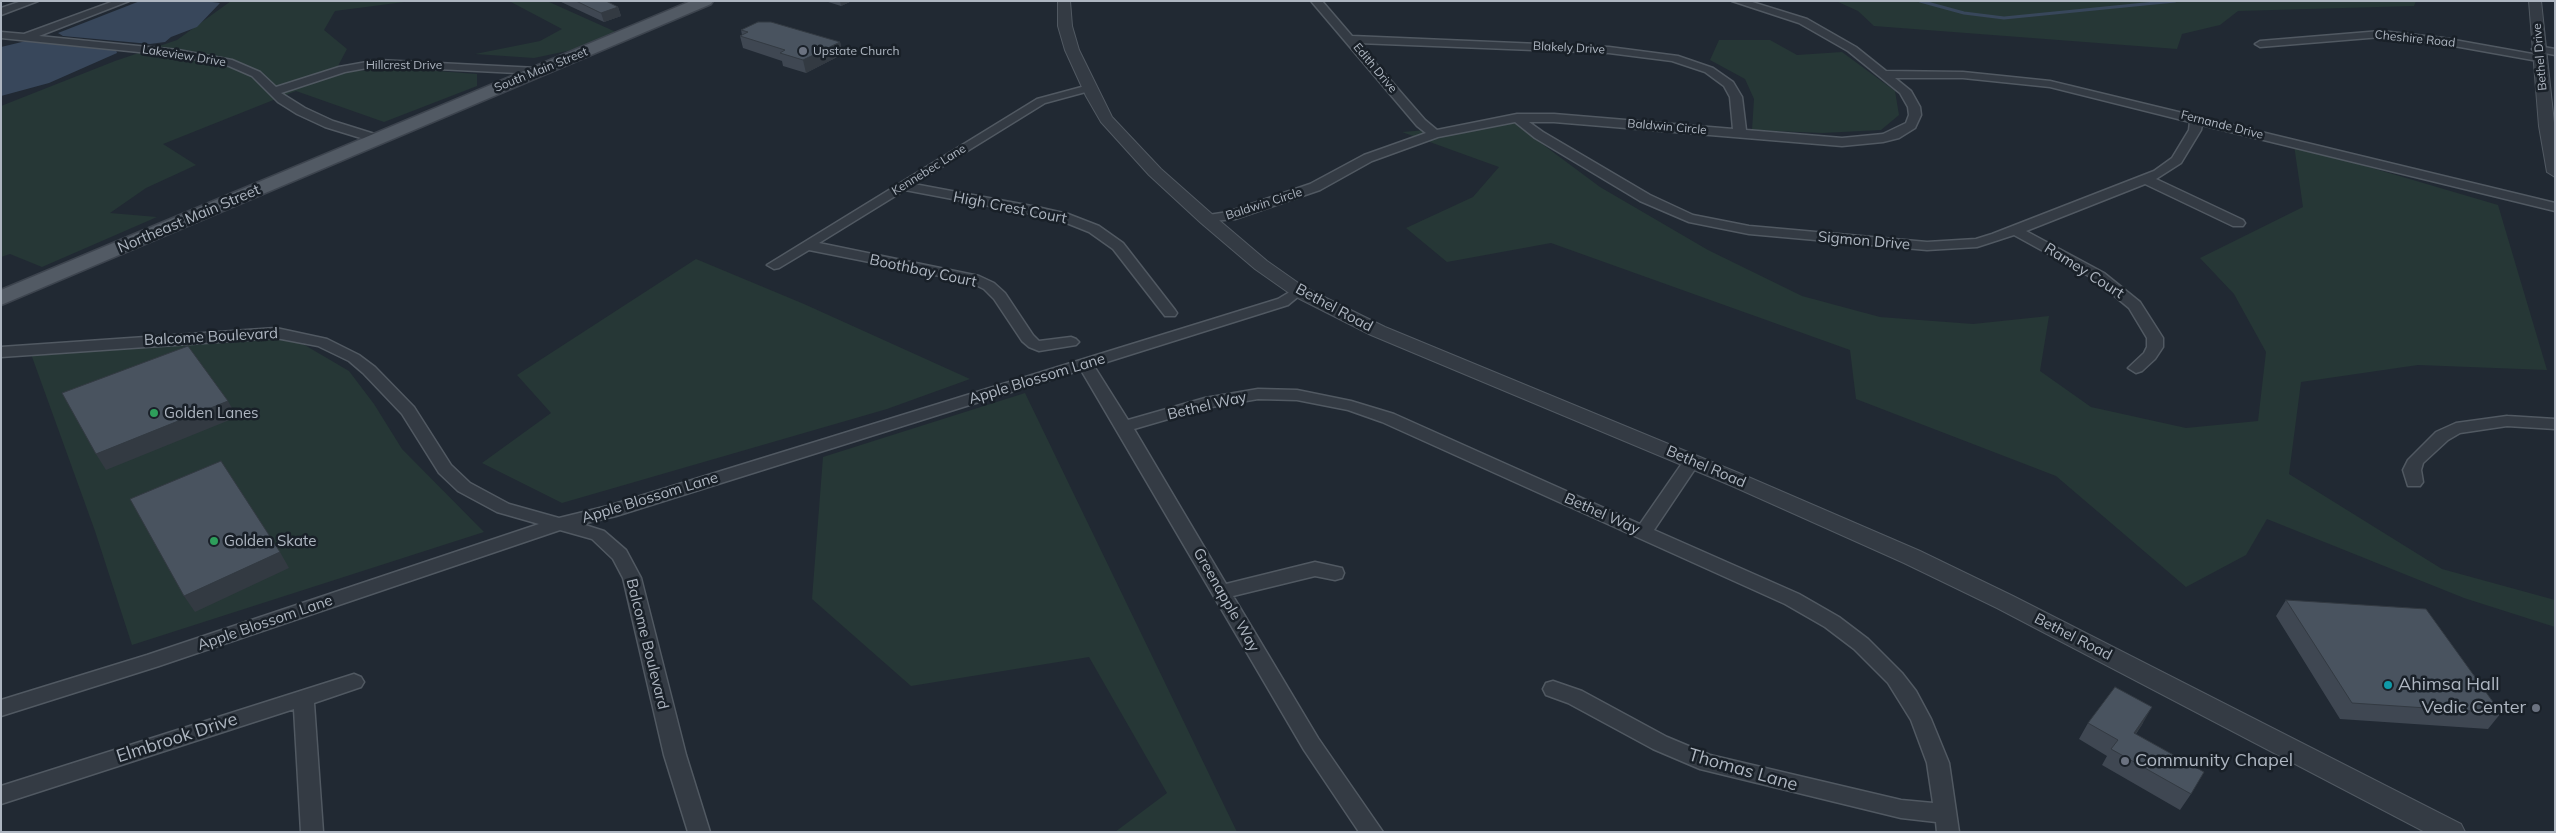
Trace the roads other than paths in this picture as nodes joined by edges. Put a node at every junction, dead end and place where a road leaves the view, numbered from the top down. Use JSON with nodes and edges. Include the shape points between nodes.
{"nodes":[{"id":1,"x":33,"y":1,"type":"edge"},
{"id":2,"x":124,"y":1,"type":"edge"},
{"id":3,"x":705,"y":1,"type":"edge"},
{"id":4,"x":1064,"y":1,"type":"edge"},
{"id":5,"x":1316,"y":1,"type":"edge"},
{"id":6,"x":1737,"y":1,"type":"edge"},
{"id":7,"x":2535,"y":1,"type":"edge"},
{"id":8,"x":1,"y":12,"type":"edge"},
{"id":9,"x":1,"y":35,"type":"edge"},
{"id":10,"x":26,"y":37,"type":"junction"},
{"id":11,"x":1350,"y":38,"type":"junction"},
{"id":12,"x":2260,"y":44,"type":"dead end"},
{"id":13,"x":2555,"y":52,"type":"edge"},
{"id":14,"x":2538,"y":54,"type":"junction"},
{"id":15,"x":537,"y":71,"type":"junction"},
{"id":16,"x":1886,"y":74,"type":"junction"},
{"id":17,"x":1089,"y":88,"type":"junction"},
{"id":18,"x":275,"y":91,"type":"junction"},
{"id":19,"x":2550,"y":116,"type":"edge"},
{"id":20,"x":1517,"y":118,"type":"junction"},
{"id":21,"x":2196,"y":119,"type":"junction"},
{"id":22,"x":1435,"y":134,"type":"junction"},
{"id":23,"x":1740,"y":134,"type":"junction"},
{"id":24,"x":377,"y":139,"type":"junction"},
{"id":25,"x":2555,"y":172,"type":"edge"},
{"id":26,"x":2145,"y":179,"type":"junction"},
{"id":27,"x":903,"y":186,"type":"junction"},
{"id":28,"x":2555,"y":207,"type":"edge"},
{"id":29,"x":1207,"y":219,"type":"junction"},
{"id":30,"x":2238,"y":223,"type":"dead end"},
{"id":31,"x":2016,"y":230,"type":"junction"},
{"id":32,"x":807,"y":246,"type":"junction"},
{"id":33,"x":774,"y":265,"type":"dead end"},
{"id":34,"x":1298,"y":291,"type":"junction"},
{"id":35,"x":1,"y":298,"type":"edge"},
{"id":36,"x":1170,"y":313,"type":"dead end"},
{"id":37,"x":1071,"y":342,"type":"dead end"},
{"id":38,"x":1,"y":352,"type":"edge"},
{"id":39,"x":1086,"y":365,"type":"junction"},
{"id":40,"x":2136,"y":368,"type":"dead end"},
{"id":41,"x":2555,"y":424,"type":"edge"},
{"id":42,"x":1124,"y":426,"type":"junction"},
{"id":43,"x":1691,"y":463,"type":"junction"},
{"id":44,"x":2414,"y":482,"type":"dead end"},
{"id":45,"x":562,"y":523,"type":"junction"},
{"id":46,"x":1643,"y":532,"type":"junction"},
{"id":47,"x":1335,"y":573,"type":"dead end"},
{"id":48,"x":1220,"y":592,"type":"junction"},
{"id":49,"x":354,"y":682,"type":"dead end"},
{"id":50,"x":1553,"y":689,"type":"dead end"},
{"id":51,"x":303,"y":698,"type":"junction"},
{"id":52,"x":1,"y":708,"type":"edge"},
{"id":53,"x":1,"y":795,"type":"edge"},
{"id":54,"x":1947,"y":823,"type":"edge"},
{"id":55,"x":312,"y":832,"type":"edge"},
{"id":56,"x":699,"y":832,"type":"edge"},
{"id":57,"x":1372,"y":832,"type":"edge"},
{"id":58,"x":2451,"y":832,"type":"edge"}],
"edges":[{"from":1,"to":8,"type":"street"},
{"from":2,"to":10,"type":"street"},
{"from":3,"to":15,"type":"main road","name":"South Main Street"},
{"from":4,"to":17,"type":"street","name":"Bethel Road","via":[[1068,36]]},
{"from":5,"to":11,"type":"street","name":"Edith Drive"},
{"from":6,"to":16,"type":"street","name":"Baldwin Circle","via":[[1785,14],[1817,28],[1852,48]]},
{"from":7,"to":14,"type":"street","name":"Bethel Drive"},
{"from":9,"to":10,"type":"street","name":"Lakeview Drive"},
{"from":10,"to":18,"type":"street","name":"Lakeview Drive","via":[[214,58],[250,71]]},
{"from":11,"to":22,"type":"street","name":"Edith Drive"},
{"from":11,"to":23,"type":"street","name":"Blakely Drive","via":[[1609,50],[1680,60],[1709,70],[1729,84],[1736,98]]},
{"from":12,"to":14,"type":"street","name":"Cheshire Road","via":[[2381,34]]},
{"from":13,"to":14,"type":"street","name":"Cheshire Road"},
{"from":14,"to":19,"type":"street","name":"Bethel Drive"},
{"from":15,"to":18,"type":"street","name":"Hillcrest Drive","via":[[378,63],[342,68]]},
{"from":15,"to":24,"type":"main road","name":"South Main Street"},
{"from":16,"to":21,"type":"street","name":"Fernande Drive","via":[[1963,75],[2027,81]]},
{"from":16,"to":23,"type":"street","name":"Baldwin Circle","via":[[1905,91],[1914,108],[1911,125],[1895,135],[1842,142]]},
{"from":17,"to":27,"type":"street","name":"Kennebec Lane","via":[[1041,101]]},
{"from":17,"to":29,"type":"street","name":"Bethel Road","via":[[1106,119],[1125,141]]},
{"from":18,"to":24,"type":"street","name":"Lakeview Drive","via":[[282,100],[301,111],[329,124]]},
{"from":19,"to":25,"type":"street","name":"Bethel Drive"},
{"from":20,"to":22,"type":"street","name":"Baldwin Circle"},
{"from":20,"to":23,"type":"street","name":"Baldwin Circle","via":[[1554,118]]},
{"from":20,"to":31,"type":"street","name":"Sigmon Drive","via":[[1539,135],[1645,198],[1674,213],[1703,222],[1758,231],[1927,246],[1977,243]]},
{"from":21,"to":26,"type":"street","name":"Sigmon Drive","via":[[2195,130],[2177,160],[2159,174]]},
{"from":21,"to":28,"type":"street","name":"Fernande Drive"},
{"from":22,"to":29,"type":"street","name":"Baldwin Circle","via":[[1368,158],[1315,187],[1230,216]]},
{"from":24,"to":35,"type":"main road","name":"Northeast Main Street"},
{"from":26,"to":30,"type":"street"},
{"from":26,"to":31,"type":"street","name":"Sigmon Drive"},
{"from":27,"to":32,"type":"street","name":"Kennebec Lane"},
{"from":27,"to":36,"type":"street","name":"High Crest Court","via":[[1037,211],[1094,229],[1118,246]]},
{"from":29,"to":34,"type":"street","name":"Bethel Road","via":[[1261,265]]},
{"from":31,"to":40,"type":"street","name":"Ramey Court","via":[[2099,276],[2136,305],[2155,338],[2150,356]]},
{"from":32,"to":33,"type":"street","name":"Kennebec Lane"},
{"from":32,"to":37,"type":"street","name":"Boothbay Court","via":[[974,279],[1000,296],[1034,344]]},
{"from":34,"to":39,"type":"street","name":"Apple Blossom Lane","via":[[1283,302]]},
{"from":34,"to":43,"type":"street","name":"Bethel Road","via":[[1378,331]]},
{"from":38,"to":45,"type":"street","name":"Balcome Boulevard","via":[[260,332],[291,334],[322,342],[338,348],[368,370],[408,411],[445,469],[464,488],[503,508]]},
{"from":39,"to":42,"type":"street","name":"Greenapple Way"},
{"from":39,"to":45,"type":"street","name":"Apple Blossom Lane","via":[[610,512]]},
{"from":41,"to":44,"type":"street","via":[[2507,421],[2456,428],[2416,460],[2412,470]]},
{"from":42,"to":46,"type":"street","name":"Bethel Way","via":[[1240,396],[1279,394],[1318,398],[1388,418]]},
{"from":42,"to":48,"type":"street","name":"Greenapple Way"},
{"from":43,"to":46,"type":"street"},
{"from":43,"to":58,"type":"street","name":"Bethel Road","via":[[1845,526],[2005,602]]},
{"from":45,"to":52,"type":"street","name":"Apple Blossom Lane","via":[[161,658]]},
{"from":45,"to":56,"type":"street","name":"Balcome Boulevard","via":[[598,535],[614,548],[627,566],[675,755]]},
{"from":46,"to":54,"type":"street","name":"Bethel Way","via":[[1792,599],[1862,644],[1896,678],[1921,719],[1938,763]]},
{"from":47,"to":48,"type":"street","via":[[1315,569]]},
{"from":48,"to":57,"type":"street","name":"Greenapple Way","via":[[1312,744]]},
{"from":49,"to":51,"type":"street","name":"Elmbrook Drive"},
{"from":50,"to":54,"type":"street","name":"Thomas Lane","via":[[1707,763]]},
{"from":51,"to":53,"type":"street","name":"Elmbrook Drive"},
{"from":51,"to":55,"type":"street"}]}
